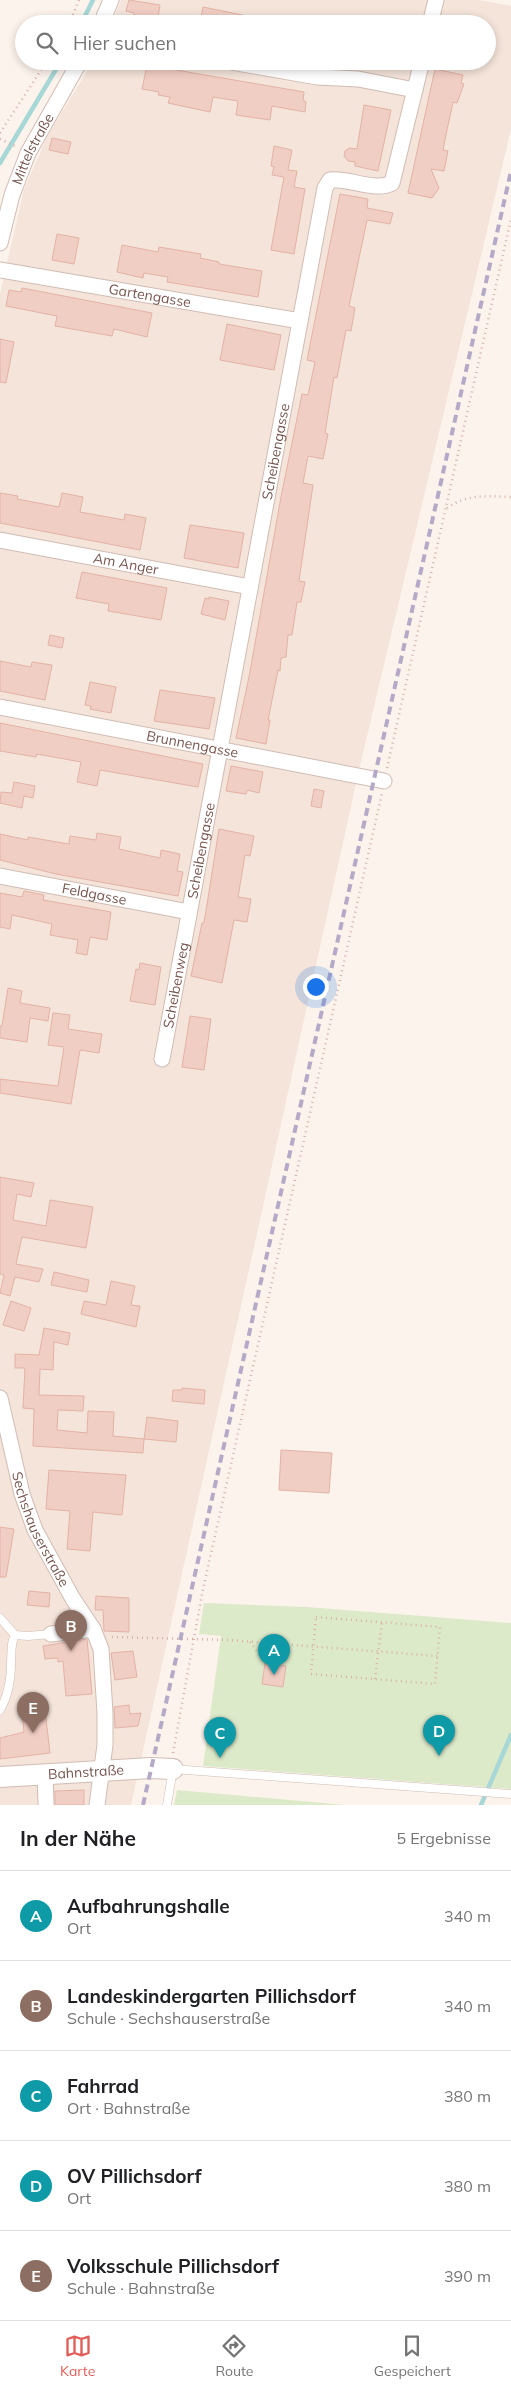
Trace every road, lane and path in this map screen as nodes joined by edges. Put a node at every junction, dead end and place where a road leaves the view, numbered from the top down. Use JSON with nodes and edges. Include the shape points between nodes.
{"nodes":[{"id":1,"x":80,"y":0,"type":"edge"},
{"id":2,"x":111,"y":0,"type":"edge"},
{"id":3,"x":436,"y":0,"type":"edge"},
{"id":4,"x":73,"y":15,"type":"edge"},
{"id":5,"x":105,"y":15,"type":"edge"},
{"id":6,"x":432,"y":15,"type":"edge"},
{"id":7,"x":41,"y":70,"type":"edge"},
{"id":8,"x":75,"y":70,"type":"edge"},
{"id":9,"x":274,"y":70,"type":"edge"},
{"id":10,"x":420,"y":70,"type":"edge"},
{"id":11,"x":415,"y":90,"type":"junction"},
{"id":12,"x":0,"y":133,"type":"edge"},
{"id":13,"x":1,"y":140,"type":"edge"},
{"id":14,"x":17,"y":148,"type":"dead end"},
{"id":15,"x":511,"y":219,"type":"edge"},
{"id":16,"x":0,"y":243,"type":"edge"},
{"id":17,"x":0,"y":270,"type":"edge"},
{"id":18,"x":300,"y":321,"type":"junction"},
{"id":19,"x":511,"y":497,"type":"edge"},
{"id":20,"x":446,"y":509,"type":"junction"},
{"id":21,"x":0,"y":540,"type":"edge"},
{"id":22,"x":250,"y":587,"type":"junction"},
{"id":23,"x":0,"y":707,"type":"edge"},
{"id":24,"x":219,"y":749,"type":"junction"},
{"id":25,"x":384,"y":781,"type":"junction"},
{"id":26,"x":0,"y":876,"type":"edge"},
{"id":27,"x":189,"y":912,"type":"junction"},
{"id":28,"x":162,"y":1059,"type":"dead end"},
{"id":29,"x":0,"y":1398,"type":"edge"},
{"id":30,"x":0,"y":1618,"type":"edge"},
{"id":31,"x":382,"y":1622,"type":"junction"},
{"id":32,"x":51,"y":1634,"type":"joint"},
{"id":33,"x":95,"y":1634,"type":"junction"},
{"id":34,"x":15,"y":1635,"type":"junction"},
{"id":35,"x":194,"y":1640,"type":"junction"},
{"id":36,"x":250,"y":1642,"type":"junction"},
{"id":37,"x":313,"y":1646,"type":"junction"},
{"id":38,"x":378,"y":1651,"type":"junction"},
{"id":39,"x":437,"y":1656,"type":"junction"},
{"id":40,"x":283,"y":1661,"type":"dead end"},
{"id":41,"x":375,"y":1679,"type":"junction"},
{"id":42,"x":0,"y":1710,"type":"edge"},
{"id":43,"x":173,"y":1769,"type":"junction"},
{"id":44,"x":101,"y":1771,"type":"junction"},
{"id":45,"x":45,"y":1773,"type":"junction"},
{"id":46,"x":0,"y":1777,"type":"edge"},
{"id":47,"x":511,"y":1794,"type":"edge"},
{"id":48,"x":46,"y":1805,"type":"edge"},
{"id":49,"x":97,"y":1805,"type":"edge"},
{"id":50,"x":167,"y":1805,"type":"edge"}],
"edges":[{"from":1,"to":4,"type":"path"},
{"from":2,"to":5,"type":"street"},
{"from":3,"to":6,"type":"street"},
{"from":7,"to":12,"type":"path"},
{"from":8,"to":16,"type":"street","name":"Mittelstraße","via":[[28,153],[12,195]]},
{"from":9,"to":11,"type":"street"},
{"from":10,"to":11,"type":"street","name":"Scheibengasse"},
{"from":11,"to":18,"type":"street","name":"Scheibengasse","via":[[392,183],[385,187],[340,179],[330,180],[325,188]]},
{"from":13,"to":14,"type":"path"},
{"from":15,"to":20,"type":"path"},
{"from":17,"to":18,"type":"street","name":"Gartengasse"},
{"from":18,"to":22,"type":"street","name":"Scheibengasse"},
{"from":19,"to":20,"type":"path","via":[[472,496]]},
{"from":20,"to":25,"type":"path"},
{"from":21,"to":22,"type":"street","name":"Am Anger"},
{"from":22,"to":24,"type":"street","name":"Scheibengasse"},
{"from":23,"to":24,"type":"street","name":"Brunnengasse"},
{"from":24,"to":25,"type":"street","name":"Brunnengasse"},
{"from":24,"to":27,"type":"street","name":"Scheibengasse"},
{"from":25,"to":35,"type":"path"},
{"from":26,"to":27,"type":"street","name":"Feldgasse"},
{"from":27,"to":28,"type":"street","name":"Scheibenweg"},
{"from":29,"to":33,"type":"street","name":"Sechshauserstraße","via":[[32,1524]]},
{"from":30,"to":34,"type":"lane"},
{"from":31,"to":37,"type":"path","via":[[316,1616]]},
{"from":31,"to":38,"type":"path"},
{"from":31,"to":39,"type":"path","via":[[440,1627]]},
{"from":32,"to":33,"type":"street"},
{"from":32,"to":34,"type":"lane"},
{"from":33,"to":35,"type":"path"},
{"from":33,"to":44,"type":"street","name":"Sechshauserstraße","via":[[102,1649],[106,1713]]},
{"from":34,"to":42,"type":"lane","via":[[11,1642],[10,1683]]},
{"from":35,"to":36,"type":"path"},
{"from":35,"to":43,"type":"path"},
{"from":36,"to":37,"type":"path"},
{"from":36,"to":40,"type":"path","via":[[263,1659]]},
{"from":37,"to":38,"type":"path"},
{"from":37,"to":41,"type":"path","via":[[311,1674]]},
{"from":38,"to":39,"type":"path"},
{"from":38,"to":41,"type":"path"},
{"from":39,"to":41,"type":"path","via":[[435,1684]]},
{"from":43,"to":44,"type":"street","name":"Bahnstraße"},
{"from":43,"to":47,"type":"lane"},
{"from":43,"to":50,"type":"lane"},
{"from":44,"to":45,"type":"street","name":"Bahnstraße"},
{"from":44,"to":49,"type":"street","name":"Sechshauserstraße"},
{"from":45,"to":46,"type":"street","name":"Bahnstraße"},
{"from":45,"to":48,"type":"street"}]}
